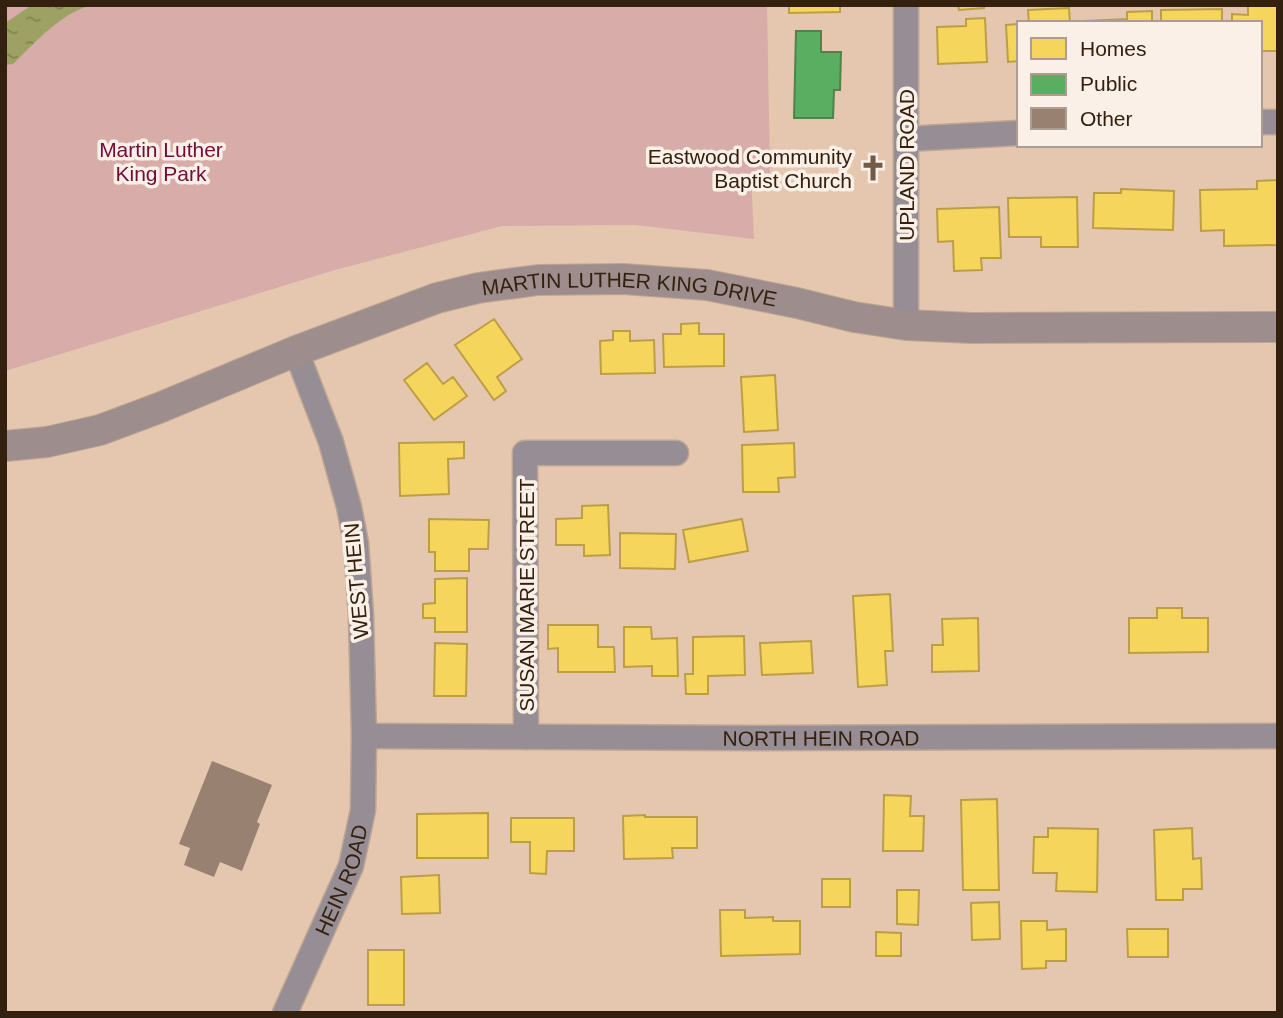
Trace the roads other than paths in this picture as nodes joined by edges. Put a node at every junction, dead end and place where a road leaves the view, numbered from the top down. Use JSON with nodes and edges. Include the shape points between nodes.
{"nodes":[{"id":1,"x":906,"y":5,"type":"edge"},
{"id":2,"x":1017,"y":132,"type":"edge"},
{"id":3,"x":906,"y":139,"type":"junction"},
{"id":4,"x":906,"y":325,"type":"junction"},
{"id":5,"x":1278,"y":327,"type":"edge"},
{"id":6,"x":296,"y":351,"type":"junction"},
{"id":7,"x":5,"y":446,"type":"edge"},
{"id":8,"x":676,"y":453,"type":"dead end"},
{"id":9,"x":364,"y":736,"type":"junction"},
{"id":10,"x":1278,"y":736,"type":"edge"},
{"id":11,"x":526,"y":737,"type":"junction"},
{"id":12,"x":285,"y":1013,"type":"edge"}],
"edges":[{"from":1,"to":3,"type":"street","name":"UPLAND ROAD"},
{"from":2,"to":3,"type":"street"},
{"from":3,"to":4,"type":"street","name":"UPLAND ROAD"},
{"from":4,"to":5,"type":"main road","name":"MARTIN LUTHER KING DRIVE"},
{"from":4,"to":6,"type":"main road","name":"MARTIN LUTHER KING DRIVE","via":[[707,285],[623,279],[538,280],[437,298]]},
{"from":6,"to":7,"type":"main road","name":"MARTIN LUTHER KING DRIVE","via":[[100,430]]},
{"from":6,"to":9,"type":"street","name":"WEST HEIN","via":[[331,442],[356,543]]},
{"from":8,"to":11,"type":"street","name":"SUSAN MARIE STREET","via":[[525,453]]},
{"from":9,"to":11,"type":"street","name":"NORTH HEIN ROAD"},
{"from":9,"to":12,"type":"street","name":"HEIN ROAD","via":[[363,810],[351,866]]},
{"from":10,"to":11,"type":"street","name":"NORTH HEIN ROAD"}]}
